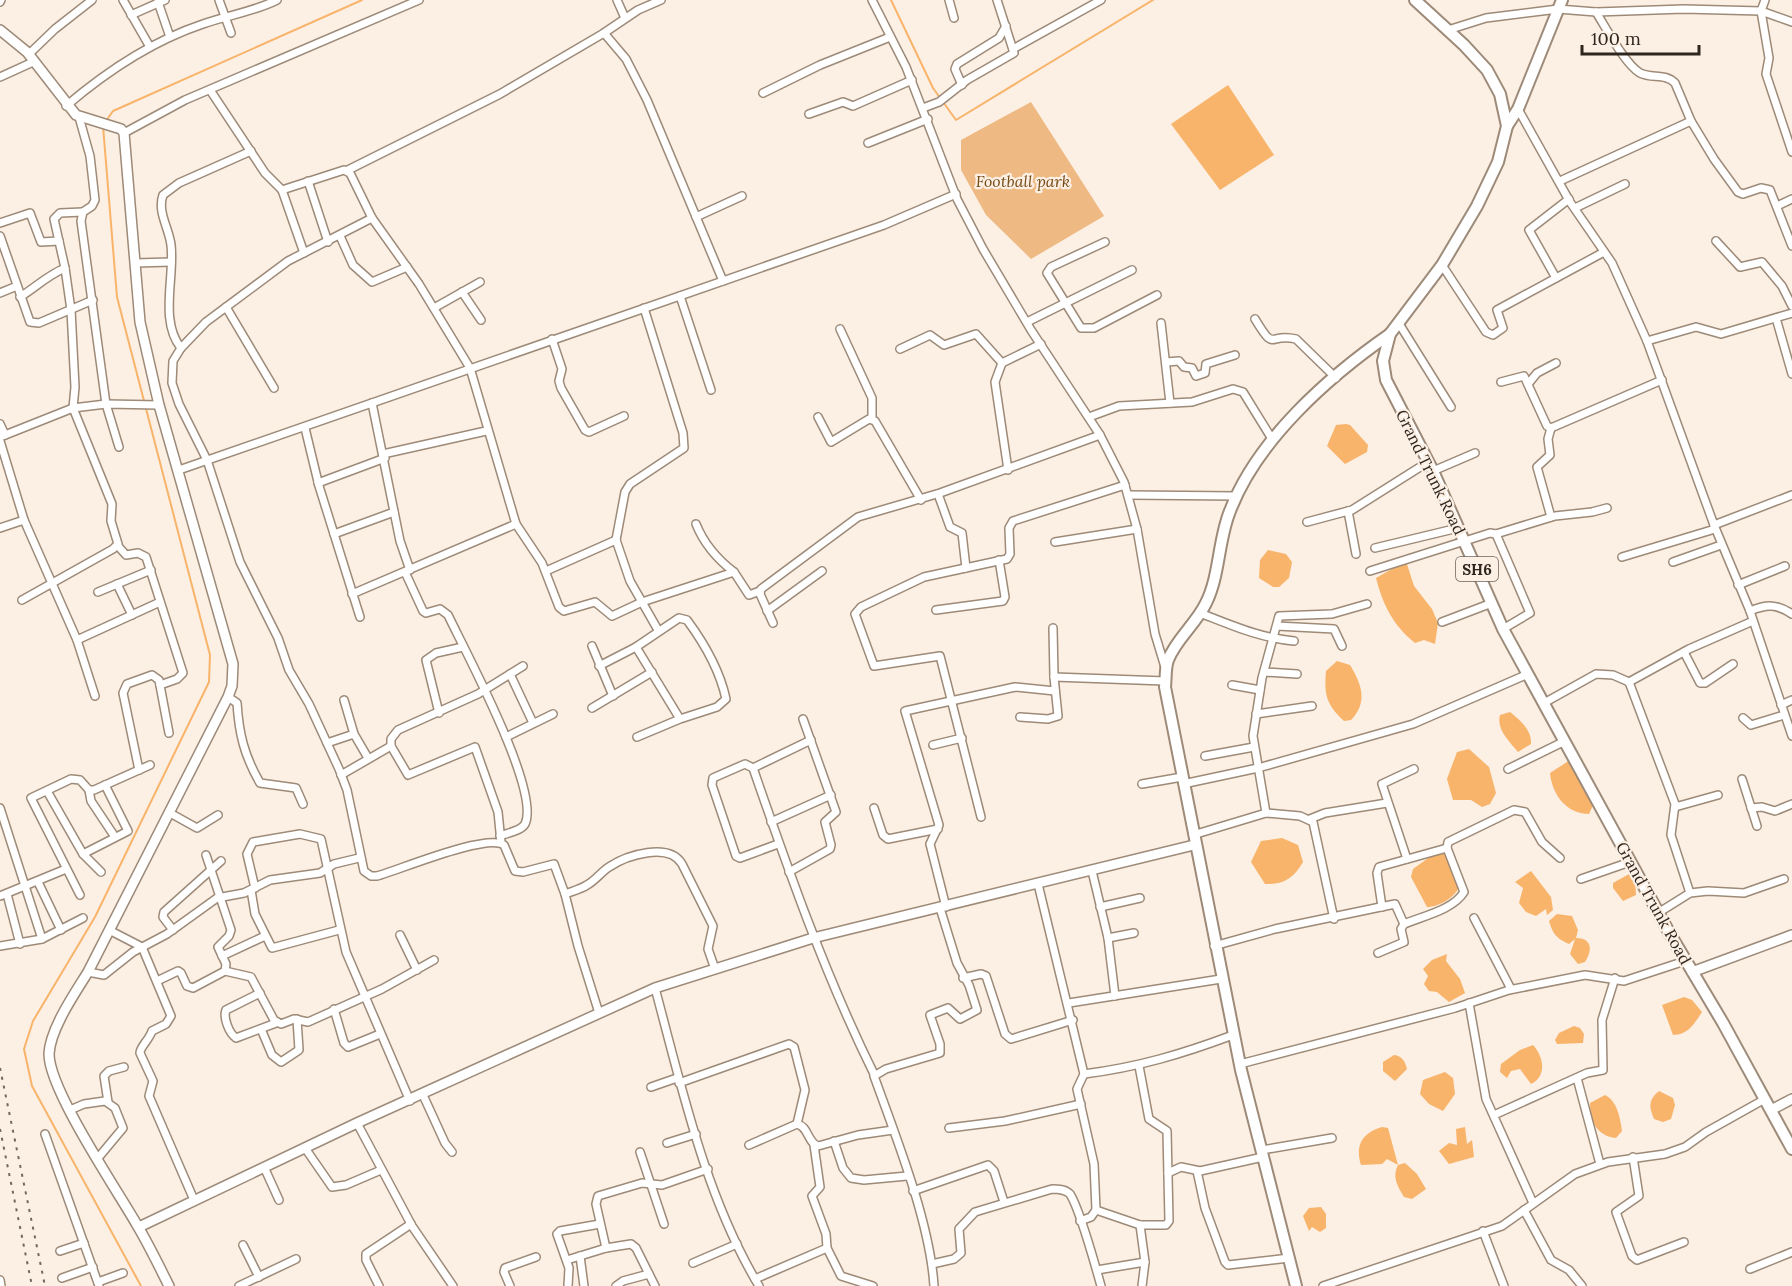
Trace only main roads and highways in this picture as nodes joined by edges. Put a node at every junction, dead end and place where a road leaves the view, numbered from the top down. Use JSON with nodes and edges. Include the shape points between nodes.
{"nodes":[{"id":1,"x":1415,"y":0,"type":"edge"},
{"id":2,"x":1560,"y":5,"type":"edge"},
{"id":3,"x":1507,"y":126,"type":"junction"},
{"id":4,"x":1390,"y":334,"type":"junction"},
{"id":5,"x":1792,"y":1149,"type":"edge"},
{"id":6,"x":1296,"y":1286,"type":"edge"}],
"edges":[{"from":1,"to":3,"type":"main road","name":"Grand Trunk Road","number":"SH6","via":[[1478,58],[1495,82]]},
{"from":2,"to":3,"type":"main road","via":[[1518,110]]},
{"from":3,"to":4,"type":"main road","name":"Grand Trunk Road","number":"SH6","via":[[1493,175],[1442,265]]},
{"from":4,"to":5,"type":"main road","name":"Grand Trunk Road","number":"SH6","via":[[1383,361],[1386,380],[1503,629]]},
{"from":4,"to":6,"type":"main road","via":[[1281,427],[1254,462],[1228,514],[1207,602],[1167,662],[1182,781],[1214,946]]}]}
